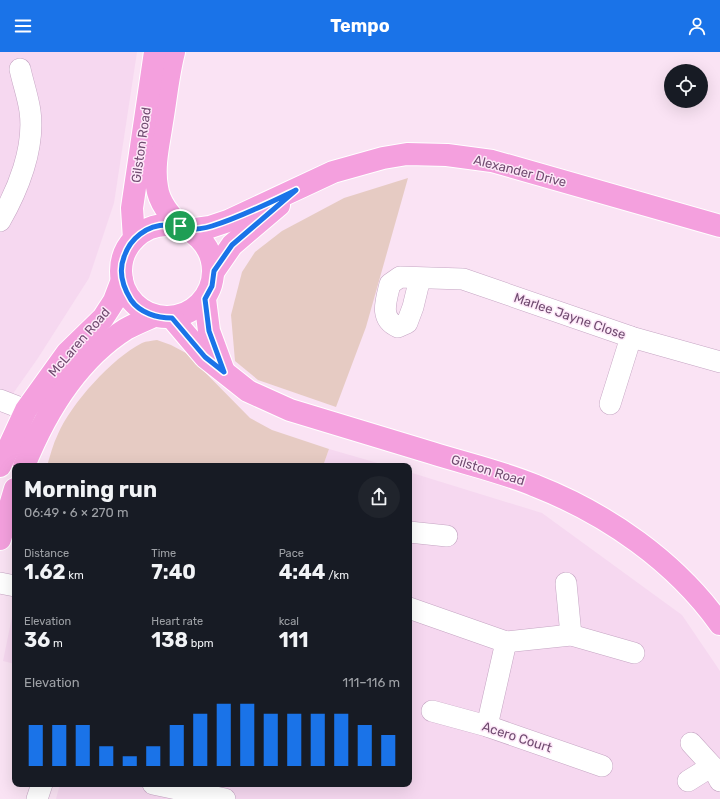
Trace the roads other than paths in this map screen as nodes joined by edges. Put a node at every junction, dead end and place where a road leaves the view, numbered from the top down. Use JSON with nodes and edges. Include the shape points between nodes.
{"nodes":[{"id":1,"x":155,"y":52,"type":"edge"},
{"id":2,"x":174,"y":52,"type":"edge"},
{"id":3,"x":20,"y":69,"type":"dead end"},
{"id":4,"x":296,"y":190,"type":"junction"},
{"id":5,"x":0,"y":221,"type":"edge"},
{"id":6,"x":720,"y":226,"type":"edge"},
{"id":7,"x":184,"y":228,"type":"junction"},
{"id":8,"x":134,"y":239,"type":"junction"},
{"id":9,"x":214,"y":271,"type":"junction"},
{"id":10,"x":420,"y":278,"type":"dead end"},
{"id":11,"x":122,"y":280,"type":"junction"},
{"id":12,"x":205,"y":299,"type":"junction"},
{"id":13,"x":163,"y":317,"type":"junction"},
{"id":14,"x":631,"y":337,"type":"junction"},
{"id":15,"x":720,"y":362,"type":"edge"},
{"id":16,"x":224,"y":372,"type":"junction"},
{"id":17,"x":0,"y":400,"type":"edge"},
{"id":18,"x":610,"y":404,"type":"dead end"},
{"id":19,"x":26,"y":410,"type":"junction"},
{"id":20,"x":25,"y":463,"type":"edge"},
{"id":21,"x":0,"y":466,"type":"edge"},
{"id":22,"x":12,"y":499,"type":"edge"},
{"id":23,"x":412,"y":533,"type":"edge"},
{"id":24,"x":447,"y":536,"type":"dead end"},
{"id":25,"x":0,"y":539,"type":"edge"},
{"id":26,"x":566,"y":582,"type":"dead end"},
{"id":27,"x":0,"y":583,"type":"edge"},
{"id":28,"x":12,"y":585,"type":"edge"},
{"id":29,"x":412,"y":609,"type":"edge"},
{"id":30,"x":720,"y":624,"type":"edge"},
{"id":31,"x":571,"y":635,"type":"junction"},
{"id":32,"x":506,"y":642,"type":"junction"},
{"id":33,"x":634,"y":653,"type":"dead end"},
{"id":34,"x":432,"y":711,"type":"dead end"},
{"id":35,"x":487,"y":726,"type":"junction"},
{"id":36,"x":691,"y":742,"type":"dead end"},
{"id":37,"x":602,"y":766,"type":"dead end"},
{"id":38,"x":716,"y":774,"type":"edge"},
{"id":39,"x":688,"y":781,"type":"dead end"},
{"id":40,"x":41,"y":787,"type":"edge"},
{"id":41,"x":167,"y":787,"type":"edge"},
{"id":42,"x":37,"y":799,"type":"edge"},
{"id":43,"x":225,"y":799,"type":"edge"}],
"edges":[{"from":1,"to":8,"type":"main road","name":"Gilston Road","via":[[132,208]]},
{"from":2,"to":7,"type":"main road","name":"Gilston Road","via":[[156,173],[157,188],[166,209]]},
{"from":3,"to":5,"type":"street","via":[[30,112],[29,138],[24,165],[11,203]]},
{"from":4,"to":6,"type":"main road","name":"Alexander Drive","via":[[333,172],[383,158],[408,154],[448,155],[492,161]]},
{"from":4,"to":7,"type":"main road","name":"Alexander Drive","via":[[210,227]]},
{"from":4,"to":9,"type":"main road","name":"Alexander Drive","via":[[232,245]]},
{"from":7,"to":8,"type":"main road","via":[[168,224],[155,226]]},
{"from":7,"to":9,"type":"main road","via":[[199,237],[207,246]]},
{"from":8,"to":11,"type":"main road","via":[[123,260]]},
{"from":9,"to":12,"type":"main road","via":[[212,286]]},
{"from":10,"to":14,"type":"street","name":"Marlee Jayne Close","via":[[463,279]]},
{"from":11,"to":13,"type":"main road","via":[[126,292],[142,311]]},
{"from":11,"to":19,"type":"main road","name":"McLaren Road","via":[[114,301],[103,318],[67,353]]},
{"from":12,"to":13,"type":"main road","via":[[184,315]]},
{"from":12,"to":16,"type":"main road","via":[[209,331]]},
{"from":13,"to":16,"type":"main road","name":"Gilston Road"},
{"from":13,"to":20,"type":"main road","name":"McLaren Road","via":[[127,328],[107,342],[75,375],[44,421]]},
{"from":14,"to":15,"type":"street","name":"Marlee Jayne Close"},
{"from":14,"to":18,"type":"street"},
{"from":16,"to":30,"type":"main road","name":"Gilston Road","via":[[248,392],[290,410],[516,478],[558,495],[603,519],[648,549],[696,596]]},
{"from":17,"to":19,"type":"street"},
{"from":19,"to":21,"type":"main road","name":"McLaren Road"},
{"from":22,"to":25,"type":"main road"},
{"from":23,"to":24,"type":"street"},
{"from":26,"to":31,"type":"street"},
{"from":27,"to":28,"type":"street"},
{"from":29,"to":32,"type":"street"},
{"from":31,"to":32,"type":"street"},
{"from":31,"to":33,"type":"street"},
{"from":32,"to":35,"type":"street"},
{"from":34,"to":35,"type":"street","name":"Acero Court"},
{"from":35,"to":37,"type":"street","name":"Acero Court"},
{"from":36,"to":38,"type":"street"},
{"from":38,"to":39,"type":"street"},
{"from":40,"to":42,"type":"street"},
{"from":41,"to":43,"type":"street"}]}
